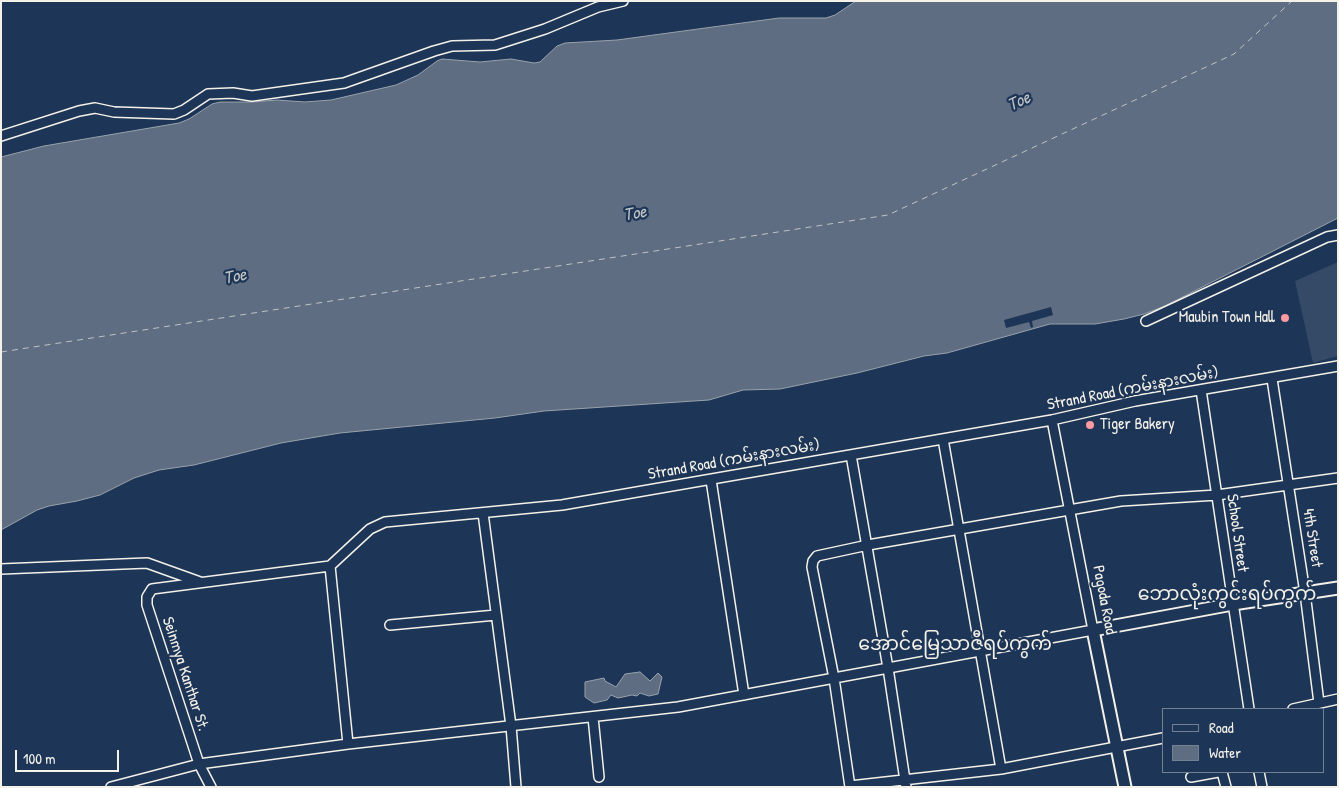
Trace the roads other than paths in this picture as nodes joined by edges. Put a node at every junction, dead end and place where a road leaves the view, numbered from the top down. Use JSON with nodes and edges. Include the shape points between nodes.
{"nodes":[{"id":1,"x":623,"y":1,"type":"edge"},
{"id":2,"x":1,"y":136,"type":"edge"},
{"id":3,"x":1338,"y":235,"type":"edge"},
{"id":4,"x":1146,"y":321,"type":"dead end"},
{"id":5,"x":1338,"y":366,"type":"edge"},
{"id":6,"x":1272,"y":379,"type":"junction"},
{"id":7,"x":1201,"y":390,"type":"junction"},
{"id":8,"x":1052,"y":420,"type":"junction"},
{"id":9,"x":943,"y":439,"type":"junction"},
{"id":10,"x":851,"y":456,"type":"junction"},
{"id":11,"x":1338,"y":478,"type":"edge"},
{"id":12,"x":711,"y":480,"type":"junction"},
{"id":13,"x":1288,"y":485,"type":"junction"},
{"id":14,"x":1217,"y":495,"type":"junction"},
{"id":15,"x":1070,"y":510,"type":"junction"},
{"id":16,"x":483,"y":513,"type":"junction"},
{"id":17,"x":959,"y":529,"type":"junction"},
{"id":18,"x":868,"y":545,"type":"junction"},
{"id":19,"x":330,"y":566,"type":"junction"},
{"id":20,"x":1,"y":569,"type":"edge"},
{"id":21,"x":203,"y":582,"type":"junction"},
{"id":22,"x":1338,"y":588,"type":"edge"},
{"id":23,"x":1305,"y":593,"type":"junction"},
{"id":24,"x":1233,"y":604,"type":"junction"},
{"id":25,"x":496,"y":615,"type":"junction"},
{"id":26,"x":390,"y":624,"type":"dead end"},
{"id":27,"x":1093,"y":630,"type":"junction"},
{"id":28,"x":980,"y":651,"type":"junction"},
{"id":29,"x":888,"y":668,"type":"junction"},
{"id":30,"x":834,"y":678,"type":"junction"},
{"id":31,"x":744,"y":695,"type":"junction"},
{"id":32,"x":1338,"y":699,"type":"edge"},
{"id":33,"x":1319,"y":703,"type":"junction"},
{"id":34,"x":1249,"y":708,"type":"edge"},
{"id":35,"x":1298,"y":708,"type":"edge"},
{"id":36,"x":593,"y":717,"type":"junction"},
{"id":37,"x":511,"y":726,"type":"junction"},
{"id":38,"x":1162,"y":738,"type":"edge"},
{"id":39,"x":348,"y":744,"type":"junction"},
{"id":40,"x":1117,"y":748,"type":"junction"},
{"id":41,"x":198,"y":764,"type":"junction"},
{"id":42,"x":1001,"y":769,"type":"junction"},
{"id":43,"x":1204,"y":773,"type":"edge"},
{"id":44,"x":1222,"y":773,"type":"edge"},
{"id":45,"x":1259,"y":773,"type":"edge"},
{"id":46,"x":1190,"y":774,"type":"edge"},
{"id":47,"x":599,"y":777,"type":"dead end"},
{"id":48,"x":905,"y":783,"type":"edge"},
{"id":49,"x":850,"y":786,"type":"edge"},
{"id":50,"x":111,"y":787,"type":"edge"},
{"id":51,"x":211,"y":787,"type":"edge"},
{"id":52,"x":516,"y":787,"type":"edge"},
{"id":53,"x":1125,"y":787,"type":"edge"},
{"id":54,"x":1193,"y":787,"type":"edge"},
{"id":55,"x":1226,"y":787,"type":"edge"},
{"id":56,"x":1262,"y":787,"type":"edge"}],
"edges":[{"from":1,"to":2,"type":"street","via":[[598,6],[545,29],[495,45],[460,45],[434,51],[344,83],[252,96],[208,94],[174,114],[114,112],[95,108]]},
{"from":3,"to":4,"type":"street","via":[[1327,237]]},
{"from":5,"to":6,"type":"street","name":"Strand Road (ကမ်းနားလမ်း)"},
{"from":6,"to":7,"type":"street","name":"Strand Road (ကမ်းနားလမ်း)"},
{"from":6,"to":13,"type":"street","name":"4th Street"},
{"from":7,"to":8,"type":"street","name":"Strand Road (ကမ်းနားလမ်း)"},
{"from":7,"to":14,"type":"street","name":"School Street"},
{"from":8,"to":9,"type":"street","name":"Strand Road (ကမ်းနားလမ်း)"},
{"from":8,"to":15,"type":"street","name":"Pagoda Road"},
{"from":9,"to":10,"type":"street","name":"Strand Road (ကမ်းနားလမ်း)"},
{"from":9,"to":17,"type":"street"},
{"from":10,"to":12,"type":"street","name":"Strand Road (ကမ်းနားလမ်း)"},
{"from":10,"to":18,"type":"street"},
{"from":11,"to":13,"type":"street"},
{"from":12,"to":16,"type":"street","name":"Strand Road (ကမ်းနားလမ်း)","via":[[562,505]]},
{"from":12,"to":31,"type":"street"},
{"from":13,"to":14,"type":"street"},
{"from":13,"to":23,"type":"street","name":"4th Street"},
{"from":14,"to":15,"type":"street","via":[[1121,501]]},
{"from":14,"to":24,"type":"street","name":"School Street"},
{"from":15,"to":17,"type":"street"},
{"from":15,"to":27,"type":"street","name":"Pagoda Road"},
{"from":16,"to":19,"type":"street","name":"Strand Road (ကမ်းနားလမ်း)","via":[[385,522],[370,529]]},
{"from":16,"to":25,"type":"street"},
{"from":17,"to":18,"type":"street"},
{"from":17,"to":28,"type":"street"},
{"from":18,"to":29,"type":"street"},
{"from":18,"to":30,"type":"street","via":[[817,556],[813,561]]},
{"from":19,"to":21,"type":"street"},
{"from":19,"to":39,"type":"street"},
{"from":20,"to":21,"type":"street","via":[[147,563]]},
{"from":21,"to":41,"type":"street","name":"Seinmya Kanthar St.","via":[[160,587],[148,593],[147,598]]},
{"from":22,"to":23,"type":"main road"},
{"from":23,"to":24,"type":"main road"},
{"from":23,"to":33,"type":"street","name":"4th Street"},
{"from":24,"to":27,"type":"main road"},
{"from":24,"to":34,"type":"street","name":"School Street"},
{"from":25,"to":26,"type":"street"},
{"from":25,"to":37,"type":"street"},
{"from":27,"to":28,"type":"street"},
{"from":27,"to":40,"type":"main road","name":"Pagoda Road"},
{"from":28,"to":29,"type":"street"},
{"from":28,"to":42,"type":"street"},
{"from":29,"to":30,"type":"street"},
{"from":29,"to":48,"type":"street"},
{"from":30,"to":31,"type":"street"},
{"from":30,"to":49,"type":"street"},
{"from":31,"to":36,"type":"street"},
{"from":32,"to":33,"type":"street"},
{"from":33,"to":35,"type":"street"},
{"from":36,"to":37,"type":"street"},
{"from":36,"to":47,"type":"street"},
{"from":37,"to":39,"type":"street"},
{"from":37,"to":52,"type":"street"},
{"from":38,"to":40,"type":"street"},
{"from":39,"to":41,"type":"street"},
{"from":40,"to":42,"type":"street"},
{"from":40,"to":53,"type":"main road","name":"Pagoda Road"},
{"from":41,"to":50,"type":"street"},
{"from":41,"to":51,"type":"street","name":"Seinmya Kanthar St."},
{"from":42,"to":48,"type":"street"},
{"from":43,"to":46,"type":"street"},
{"from":44,"to":55,"type":"street"},
{"from":45,"to":56,"type":"street"},
{"from":46,"to":54,"type":"street"},
{"from":48,"to":49,"type":"street"}]}
